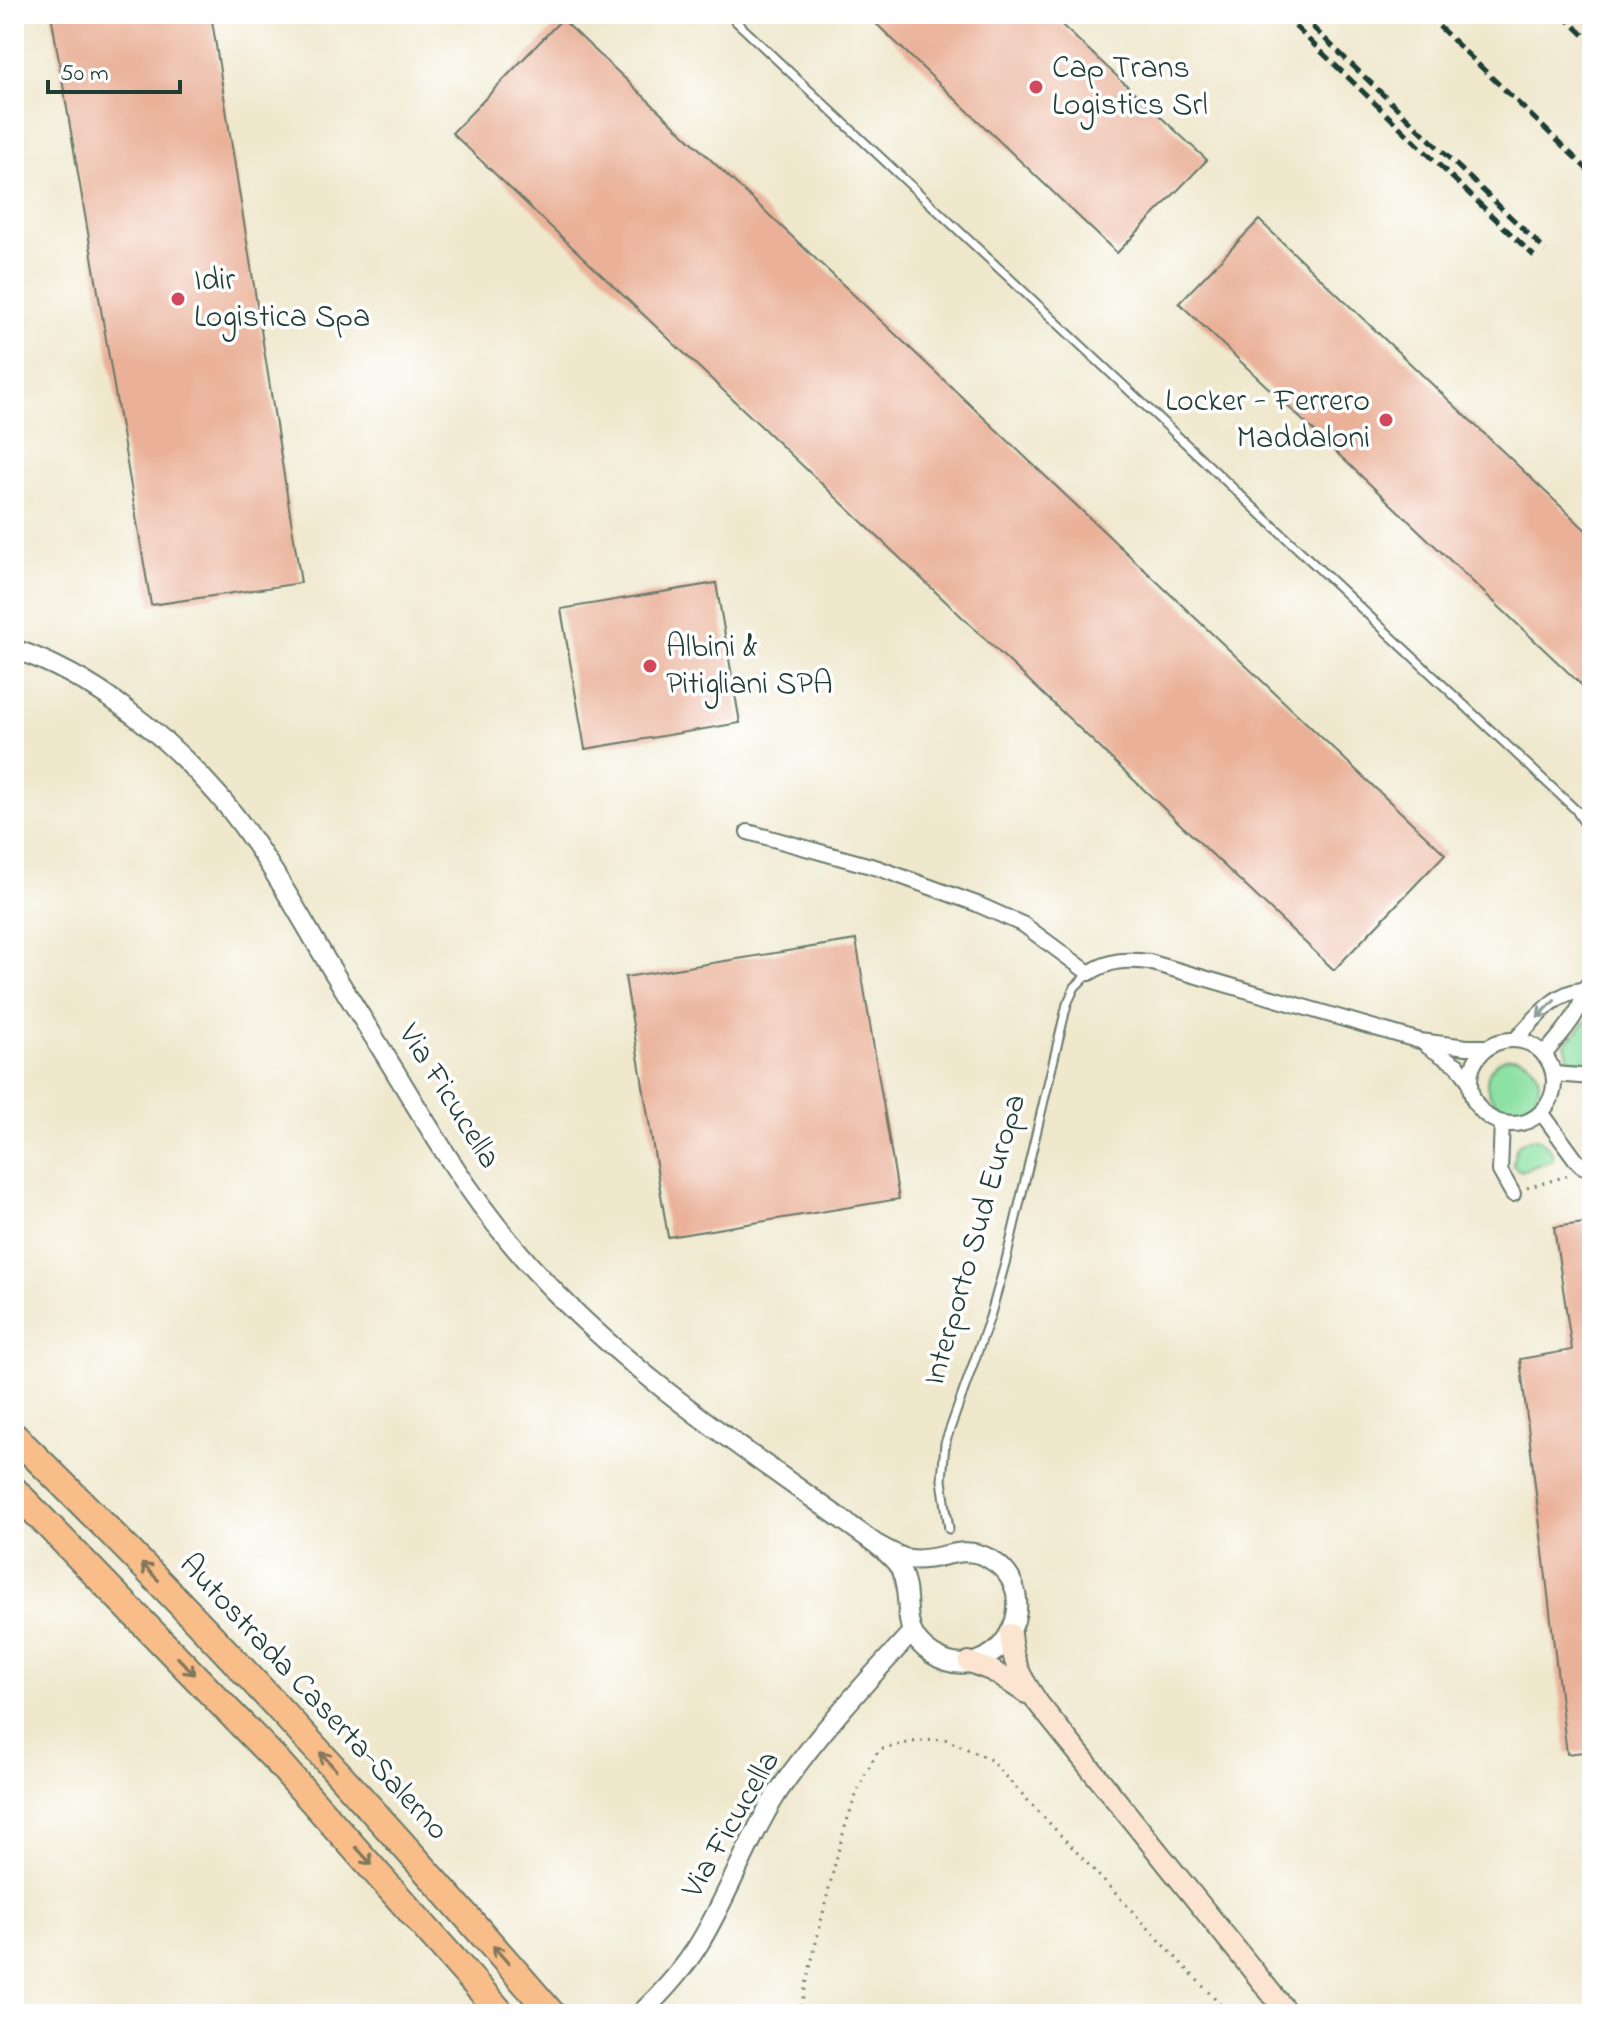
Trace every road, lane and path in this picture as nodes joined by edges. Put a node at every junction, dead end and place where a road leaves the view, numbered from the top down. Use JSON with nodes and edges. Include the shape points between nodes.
{"nodes":[{"id":1,"x":728,"y":14,"type":"edge"},
{"id":2,"x":14,"y":649,"type":"edge"},
{"id":3,"x":1576,"y":810,"type":"junction"},
{"id":4,"x":1592,"y":819,"type":"edge"},
{"id":5,"x":748,"y":832,"type":"dead end"},
{"id":6,"x":1592,"y":835,"type":"edge"},
{"id":7,"x":1089,"y":973,"type":"junction"},
{"id":8,"x":1587,"y":985,"type":"edge"},
{"id":9,"x":1515,"y":1040,"type":"junction"},
{"id":10,"x":1420,"y":1041,"type":"junction"},
{"id":11,"x":1489,"y":1047,"type":"junction"},
{"id":12,"x":1544,"y":1055,"type":"junction"},
{"id":13,"x":1554,"y":1074,"type":"junction"},
{"id":14,"x":1592,"y":1077,"type":"edge"},
{"id":15,"x":1470,"y":1082,"type":"junction"},
{"id":16,"x":1541,"y":1112,"type":"junction"},
{"id":17,"x":1502,"y":1123,"type":"junction"},
{"id":18,"x":1586,"y":1171,"type":"edge"},
{"id":19,"x":1513,"y":1194,"type":"joint"},
{"id":20,"x":14,"y":1436,"type":"edge"},
{"id":21,"x":14,"y":1490,"type":"edge"},
{"id":22,"x":949,"y":1529,"type":"dead end"},
{"id":23,"x":876,"y":1544,"type":"junction"},
{"id":24,"x":939,"y":1556,"type":"junction"},
{"id":25,"x":906,"y":1602,"type":"junction"},
{"id":26,"x":912,"y":1632,"type":"junction"},
{"id":27,"x":1010,"y":1634,"type":"junction"},
{"id":28,"x":969,"y":1662,"type":"junction"},
{"id":29,"x":1038,"y":1703,"type":"junction"},
{"id":30,"x":502,"y":2014,"type":"edge"},
{"id":31,"x":552,"y":2014,"type":"edge"},
{"id":32,"x":640,"y":2014,"type":"edge"},
{"id":33,"x":799,"y":2014,"type":"edge"},
{"id":34,"x":1229,"y":2014,"type":"edge"},
{"id":35,"x":1288,"y":2014,"type":"edge"}],
"edges":[{"from":1,"to":3,"type":"lane"},
{"from":2,"to":23,"type":"street","name":"Via Ficucella","via":[[83,680],[116,703],[184,759],[219,796],[294,904],[435,1137],[508,1240],[557,1297],[676,1398]]},
{"from":3,"to":4,"type":"lane"},
{"from":3,"to":6,"type":"lane"},
{"from":5,"to":7,"type":"street","via":[[878,868],[977,904],[1024,925]]},
{"from":7,"to":10,"type":"street","via":[[1116,960],[1149,962]]},
{"from":7,"to":22,"type":"lane","name":"Interporto Sud Europa","via":[[1067,1004],[1006,1260],[945,1443],[942,1480]]},
{"from":8,"to":9,"type":"street","one_way":true,"via":[[1558,997]]},
{"from":8,"to":12,"type":"street","via":[[1578,1009]]},
{"from":9,"to":11,"type":"street"},
{"from":9,"to":12,"type":"street"},
{"from":10,"to":11,"type":"street"},
{"from":10,"to":15,"type":"street","via":[[1458,1066]]},
{"from":11,"to":15,"type":"street","via":[[1472,1068]]},
{"from":12,"to":13,"type":"street"},
{"from":13,"to":14,"type":"street"},
{"from":13,"to":16,"type":"street","via":[[1550,1101]]},
{"from":15,"to":17,"type":"street","via":[[1479,1107]]},
{"from":16,"to":17,"type":"street","via":[[1516,1124]]},
{"from":16,"to":18,"type":"street"},
{"from":17,"to":19,"type":"street","via":[[1500,1171]]},
{"from":18,"to":19,"type":"path"},
{"from":31,"to":20,"type":"highway","name":"Autostrada Caserta-Salerno","one_way":true,"via":[[189,1611]]},
{"from":21,"to":30,"type":"highway","one_way":true,"via":[[277,1761]]},
{"from":23,"to":24,"type":"street","name":"Via Ficucella","via":[[907,1559]]},
{"from":23,"to":25,"type":"street","name":"Via Ficucella","via":[[898,1564]]},
{"from":24,"to":25,"type":"street","via":[[916,1574]]},
{"from":24,"to":27,"type":"street","name":"Via Ficucella","via":[[970,1552],[1002,1568],[1017,1600]]},
{"from":25,"to":26,"type":"street","name":"Via Ficucella"},
{"from":26,"to":28,"type":"street","via":[[936,1656]]},
{"from":26,"to":32,"type":"street","name":"Via Ficucella","via":[[779,1792],[699,1943]]},
{"from":27,"to":28,"type":"street","via":[[985,1658]]},
{"from":27,"to":29,"type":"main road","via":[[1017,1672]]},
{"from":28,"to":29,"type":"main road","via":[[993,1671]]},
{"from":29,"to":35,"type":"main road"},
{"from":33,"to":34,"type":"path","via":[[844,1830],[869,1766],[879,1750],[945,1739],[989,1759]]}]}
